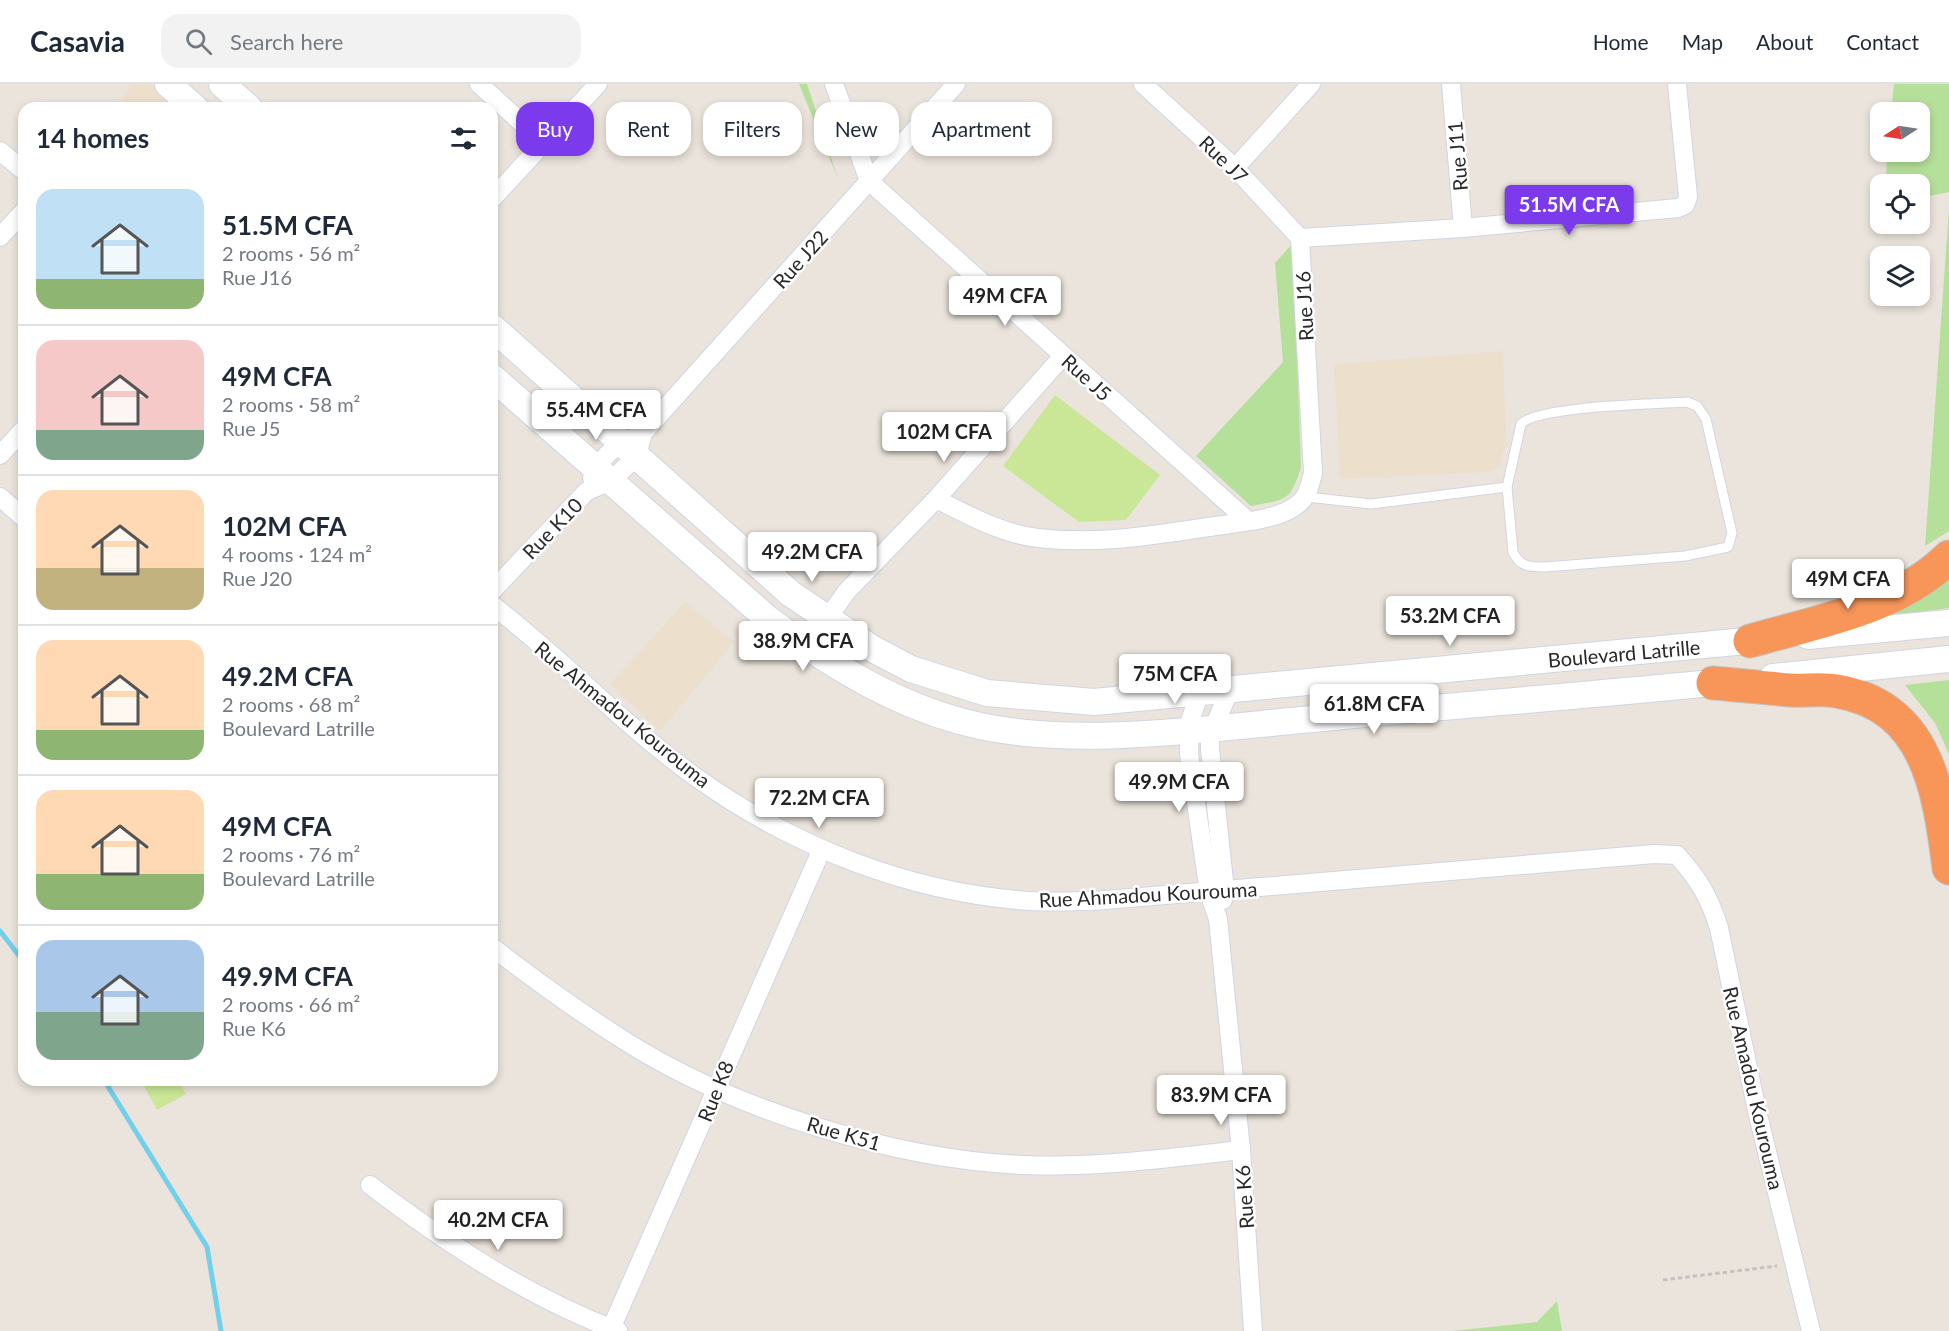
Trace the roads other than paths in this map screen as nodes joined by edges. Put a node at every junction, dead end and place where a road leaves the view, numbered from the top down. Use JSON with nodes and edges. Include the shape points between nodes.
{"nodes":[{"id":1,"x":168,"y":84,"type":"edge"},
{"id":2,"x":222,"y":84,"type":"edge"},
{"id":3,"x":479,"y":84,"type":"edge"},
{"id":4,"x":598,"y":84,"type":"edge"},
{"id":5,"x":834,"y":84,"type":"edge"},
{"id":6,"x":956,"y":84,"type":"edge"},
{"id":7,"x":1143,"y":84,"type":"edge"},
{"id":8,"x":1311,"y":84,"type":"edge"},
{"id":9,"x":1451,"y":84,"type":"edge"},
{"id":10,"x":1677,"y":84,"type":"edge"},
{"id":11,"x":188,"y":102,"type":"edge"},
{"id":12,"x":242,"y":102,"type":"edge"},
{"id":13,"x":582,"y":102,"type":"edge"},
{"id":14,"x":516,"y":118,"type":"edge"},
{"id":15,"x":0,"y":151,"type":"edge"},
{"id":16,"x":532,"y":156,"type":"edge"},
{"id":17,"x":18,"y":166,"type":"edge"},
{"id":18,"x":1235,"y":168,"type":"junction"},
{"id":19,"x":869,"y":181,"type":"junction"},
{"id":20,"x":498,"y":193,"type":"edge"},
{"id":21,"x":18,"y":218,"type":"edge"},
{"id":22,"x":1463,"y":228,"type":"junction"},
{"id":23,"x":0,"y":237,"type":"edge"},
{"id":24,"x":1300,"y":238,"type":"junction"},
{"id":25,"x":498,"y":332,"type":"edge"},
{"id":26,"x":1063,"y":356,"type":"junction"},
{"id":27,"x":498,"y":382,"type":"edge"},
{"id":28,"x":18,"y":436,"type":"edge"},
{"id":29,"x":634,"y":443,"type":"junction"},
{"id":30,"x":0,"y":455,"type":"edge"},
{"id":31,"x":604,"y":474,"type":"junction"},
{"id":32,"x":1507,"y":487,"type":"junction"},
{"id":33,"x":587,"y":492,"type":"joint"},
{"id":34,"x":0,"y":497,"type":"edge"},
{"id":35,"x":1307,"y":497,"type":"junction"},
{"id":36,"x":936,"y":499,"type":"junction"},
{"id":37,"x":18,"y":513,"type":"edge"},
{"id":38,"x":1248,"y":521,"type":"junction"},
{"id":39,"x":1949,"y":557,"type":"edge"},
{"id":40,"x":498,"y":585,"type":"edge"},
{"id":41,"x":498,"y":610,"type":"edge"},
{"id":42,"x":826,"y":619,"type":"junction"},
{"id":43,"x":1949,"y":623,"type":"edge"},
{"id":44,"x":1750,"y":641,"type":"junction"},
{"id":45,"x":1949,"y":659,"type":"edge"},
{"id":46,"x":1713,"y":683,"type":"junction"},
{"id":47,"x":1230,"y":689,"type":"junction"},
{"id":48,"x":1200,"y":692,"type":"junction"},
{"id":49,"x":1201,"y":729,"type":"junction"},
{"id":50,"x":821,"y":851,"type":"junction"},
{"id":51,"x":1677,"y":855,"type":"joint"},
{"id":52,"x":1949,"y":868,"type":"edge"},
{"id":53,"x":1217,"y":892,"type":"junction"},
{"id":54,"x":498,"y":952,"type":"edge"},
{"id":55,"x":715,"y":1088,"type":"junction"},
{"id":56,"x":1241,"y":1150,"type":"junction"},
{"id":57,"x":370,"y":1185,"type":"dead end"},
{"id":58,"x":613,"y":1330,"type":"edge"},
{"id":59,"x":1253,"y":1331,"type":"edge"},
{"id":60,"x":1811,"y":1331,"type":"edge"}],
"edges":[{"from":1,"to":11,"type":"main road"},
{"from":2,"to":12,"type":"main road"},
{"from":3,"to":14,"type":"street"},
{"from":4,"to":13,"type":"street"},
{"from":5,"to":19,"type":"street","name":"Rue J5"},
{"from":6,"to":19,"type":"street","name":"Rue J22"},
{"from":7,"to":18,"type":"street","name":"Rue J7"},
{"from":8,"to":18,"type":"street"},
{"from":9,"to":22,"type":"street","name":"Rue J11"},
{"from":10,"to":22,"type":"street","via":[[1688,197],[1684,205]]},
{"from":15,"to":17,"type":"street"},
{"from":16,"to":20,"type":"street"},
{"from":18,"to":24,"type":"street","name":"Rue J7"},
{"from":19,"to":26,"type":"street","name":"Rue J5"},
{"from":19,"to":29,"type":"street","name":"Rue J22"},
{"from":21,"to":23,"type":"street"},
{"from":22,"to":24,"type":"street"},
{"from":24,"to":35,"type":"street","name":"Rue J16","via":[[1313,473]]},
{"from":25,"to":29,"type":"main road","name":"Boulevard Latrille"},
{"from":26,"to":36,"type":"street"},
{"from":26,"to":38,"type":"street","name":"Rue J5"},
{"from":27,"to":31,"type":"main road","name":"Boulevard Latrille"},
{"from":28,"to":30,"type":"street"},
{"from":29,"to":31,"type":"street","name":"Rue J22"},
{"from":29,"to":42,"type":"main road","name":"Boulevard Latrille","via":[[791,594]]},
{"from":31,"to":33,"type":"street","name":"Rue J22"},
{"from":31,"to":49,"type":"main road","name":"Boulevard Latrille","via":[[768,619],[822,658],[896,698],[980,726],[1020,731],[1095,735]]},
{"from":32,"to":32,"type":"lane","via":[[1513,552],[1517,561],[1532,567],[1685,556],[1728,547],[1732,533],[1706,419],[1697,406],[1687,402],[1562,411],[1527,418],[1521,424]]},
{"from":32,"to":35,"type":"lane","via":[[1371,504]]},
{"from":33,"to":40,"type":"street","name":"Rue K10"},
{"from":34,"to":37,"type":"street"},
{"from":35,"to":38,"type":"street","via":[[1292,509]]},
{"from":36,"to":38,"type":"street","via":[[993,528],[1036,538],[1130,539]]},
{"from":36,"to":42,"type":"street","via":[[847,591]]},
{"from":39,"to":44,"type":"highway","via":[[1909,589],[1879,603]]},
{"from":41,"to":50,"type":"street","name":"Rue Ahmadou Kourouma","via":[[696,777],[759,818]]},
{"from":42,"to":48,"type":"main road","name":"Boulevard Latrille","via":[[911,669],[987,693],[1094,702]]},
{"from":43,"to":44,"type":"main road","name":"Boulevard Latrille"},
{"from":44,"to":47,"type":"main road","name":"Boulevard Latrille"},
{"from":45,"to":46,"type":"main road","name":"Boulevard Latrille"},
{"from":46,"to":49,"type":"main road","name":"Boulevard Latrille"},
{"from":46,"to":52,"type":"highway","via":[[1835,690],[1865,699],[1896,716],[1921,747],[1938,793]]},
{"from":47,"to":48,"type":"main road","name":"Boulevard Latrille"},
{"from":47,"to":49,"type":"street","name":"Rue K6"},
{"from":48,"to":49,"type":"street","name":"Rue K6"},
{"from":49,"to":53,"type":"street","name":"Rue K6","via":[[1189,753]]},
{"from":50,"to":53,"type":"street","name":"Rue Ahmadou Kourouma","via":[[904,879],[1029,901],[1093,901]]},
{"from":50,"to":55,"type":"street","name":"Rue K8"},
{"from":51,"to":53,"type":"street","name":"Rue Ahmadou Kourouma"},
{"from":51,"to":60,"type":"street","name":"Rue Amadou Kourouma","via":[[1710,899],[1719,927],[1757,1111]]},
{"from":53,"to":56,"type":"street","name":"Rue K6"},
{"from":54,"to":55,"type":"street","name":"Rue K51","via":[[627,1042]]},
{"from":55,"to":56,"type":"street","name":"Rue K51","via":[[795,1119],[873,1142],[1023,1165],[1110,1165]]},
{"from":55,"to":58,"type":"street","name":"Rue K8"},
{"from":56,"to":59,"type":"street","name":"Rue K6"},
{"from":57,"to":58,"type":"street","via":[[479,1261]]}]}
